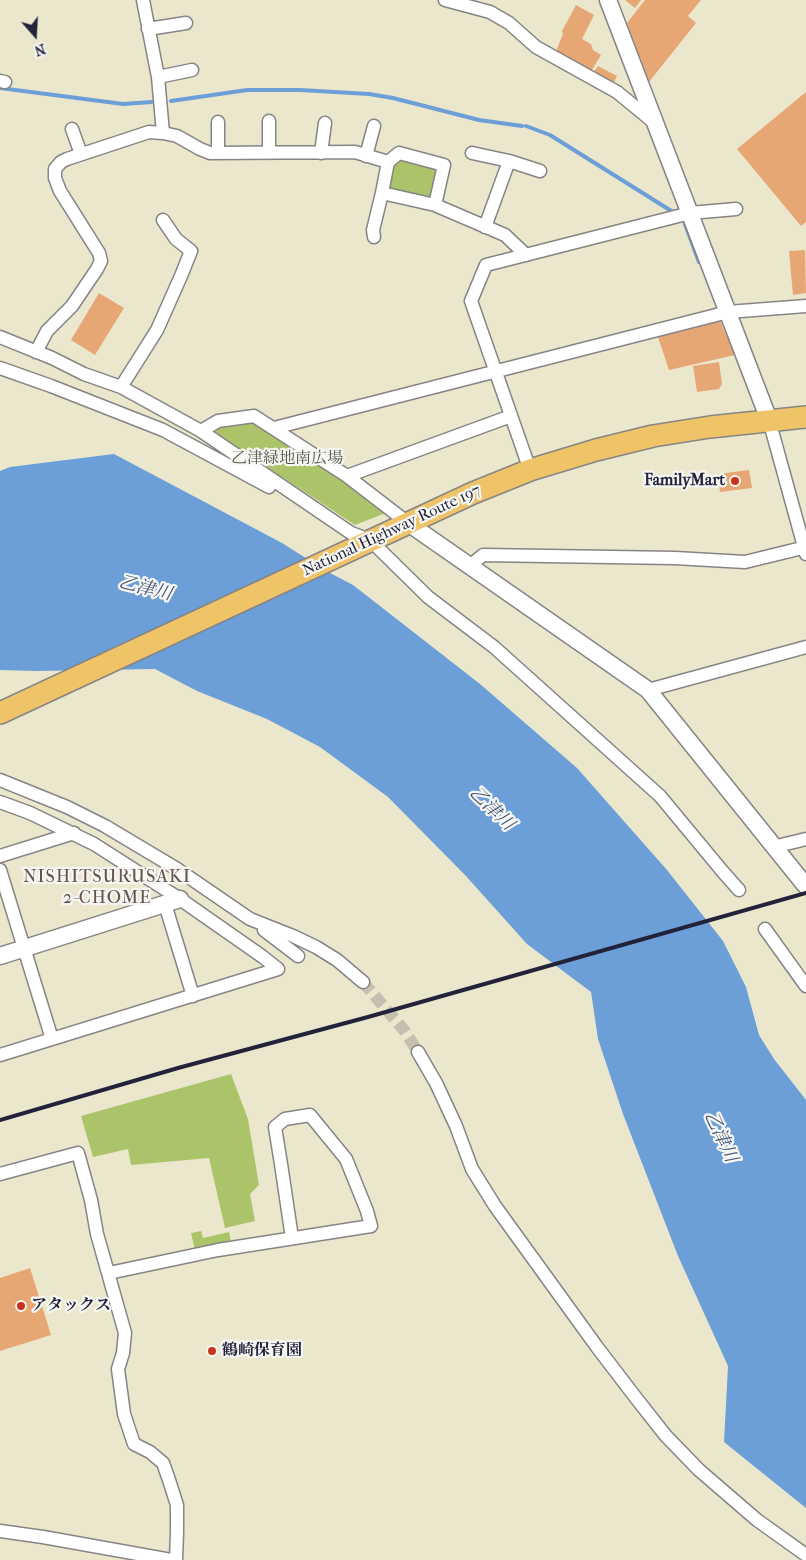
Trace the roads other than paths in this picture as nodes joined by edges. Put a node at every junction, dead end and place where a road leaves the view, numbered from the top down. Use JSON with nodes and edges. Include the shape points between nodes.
{"nodes":[{"id":1,"x":143,"y":0,"type":"edge"},
{"id":2,"x":445,"y":0,"type":"edge"},
{"id":3,"x":608,"y":0,"type":"edge"},
{"id":4,"x":186,"y":23,"type":"dead end"},
{"id":5,"x":148,"y":29,"type":"junction"},
{"id":6,"x":192,"y":70,"type":"dead end"},
{"id":7,"x":158,"y":77,"type":"junction"},
{"id":8,"x":270,"y":121,"type":"dead end"},
{"id":9,"x":218,"y":122,"type":"dead end"},
{"id":10,"x":324,"y":123,"type":"dead end"},
{"id":11,"x":656,"y":124,"type":"junction"},
{"id":12,"x":374,"y":126,"type":"dead end"},
{"id":13,"x":72,"y":129,"type":"dead end"},
{"id":14,"x":163,"y":132,"type":"junction"},
{"id":15,"x":218,"y":153,"type":"junction"},
{"id":16,"x":269,"y":153,"type":"junction"},
{"id":17,"x":322,"y":153,"type":"junction"},
{"id":18,"x":472,"y":153,"type":"dead end"},
{"id":19,"x":81,"y":154,"type":"junction"},
{"id":20,"x":366,"y":156,"type":"junction"},
{"id":21,"x":508,"y":161,"type":"junction"},
{"id":22,"x":388,"y":162,"type":"junction"},
{"id":23,"x":540,"y":172,"type":"dead end"},
{"id":24,"x":382,"y":193,"type":"junction"},
{"id":25,"x":435,"y":205,"type":"junction"},
{"id":26,"x":736,"y":209,"type":"dead end"},
{"id":27,"x":690,"y":214,"type":"junction"},
{"id":28,"x":163,"y":220,"type":"dead end"},
{"id":29,"x":485,"y":227,"type":"junction"},
{"id":30,"x":374,"y":237,"type":"dead end"},
{"id":31,"x":526,"y":255,"type":"junction"},
{"id":32,"x":806,"y":306,"type":"edge"},
{"id":33,"x":728,"y":312,"type":"junction"},
{"id":34,"x":0,"y":337,"type":"edge"},
{"id":35,"x":36,"y":352,"type":"junction"},
{"id":36,"x":0,"y":368,"type":"edge"},
{"id":37,"x":496,"y":371,"type":"junction"},
{"id":38,"x":121,"y":387,"type":"junction"},
{"id":39,"x":511,"y":416,"type":"junction"},
{"id":40,"x":806,"y":417,"type":"edge"},
{"id":41,"x":769,"y":420,"type":"junction"},
{"id":42,"x":274,"y":428,"type":"junction"},
{"id":43,"x":201,"y":431,"type":"junction"},
{"id":44,"x":530,"y":470,"type":"junction"},
{"id":45,"x":347,"y":476,"type":"junction"},
{"id":46,"x":306,"y":503,"type":"junction"},
{"id":47,"x":408,"y":523,"type":"junction"},
{"id":48,"x":370,"y":540,"type":"junction"},
{"id":49,"x":805,"y":549,"type":"edge"},
{"id":50,"x":471,"y":565,"type":"junction"},
{"id":51,"x":806,"y":647,"type":"edge"},
{"id":52,"x":648,"y":690,"type":"junction"},
{"id":53,"x":0,"y":714,"type":"edge"},
{"id":54,"x":0,"y":780,"type":"edge"},
{"id":55,"x":0,"y":802,"type":"edge"},
{"id":56,"x":74,"y":833,"type":"junction"},
{"id":57,"x":806,"y":839,"type":"edge"},
{"id":58,"x":773,"y":847,"type":"junction"},
{"id":59,"x":0,"y":856,"type":"edge"},
{"id":60,"x":0,"y":870,"type":"edge"},
{"id":61,"x":805,"y":885,"type":"edge"},
{"id":62,"x":740,"y":890,"type":"dead end"},
{"id":63,"x":173,"y":901,"type":"junction"},
{"id":64,"x":250,"y":919,"type":"junction"},
{"id":65,"x":765,"y":929,"type":"dead end"},
{"id":66,"x":24,"y":948,"type":"junction"},
{"id":67,"x":0,"y":956,"type":"edge"},
{"id":68,"x":298,"y":956,"type":"dead end"},
{"id":69,"x":363,"y":982,"type":"tunnel mouth"},
{"id":70,"x":806,"y":986,"type":"edge"},
{"id":71,"x":192,"y":996,"type":"junction"},
{"id":72,"x":52,"y":1039,"type":"junction"},
{"id":73,"x":418,"y":1052,"type":"tunnel mouth"},
{"id":74,"x":0,"y":1055,"type":"edge"},
{"id":75,"x":0,"y":1174,"type":"edge"},
{"id":76,"x":292,"y":1238,"type":"junction"},
{"id":77,"x":109,"y":1273,"type":"junction"},
{"id":78,"x":0,"y":1531,"type":"edge"},
{"id":79,"x":806,"y":1555,"type":"edge"},
{"id":80,"x":171,"y":1560,"type":"edge"},
{"id":81,"x":176,"y":1560,"type":"edge"}],
"edges":[{"from":1,"to":5,"type":"street"},
{"from":2,"to":11,"type":"street","via":[[490,12],[509,23],[536,47],[617,92]]},
{"from":3,"to":11,"type":"street"},
{"from":4,"to":5,"type":"street"},
{"from":5,"to":7,"type":"street"},
{"from":6,"to":7,"type":"street"},
{"from":7,"to":14,"type":"street"},
{"from":8,"to":16,"type":"street"},
{"from":9,"to":15,"type":"street"},
{"from":10,"to":17,"type":"street"},
{"from":11,"to":27,"type":"street"},
{"from":12,"to":20,"type":"street"},
{"from":13,"to":19,"type":"street"},
{"from":14,"to":15,"type":"street","via":[[205,151]]},
{"from":14,"to":19,"type":"street","via":[[144,134]]},
{"from":15,"to":16,"type":"street"},
{"from":16,"to":17,"type":"street"},
{"from":17,"to":20,"type":"street","via":[[355,152]]},
{"from":18,"to":21,"type":"street"},
{"from":19,"to":35,"type":"street","via":[[61,162],[55,174],[60,191],[97,249],[101,261],[72,306],[47,331]]},
{"from":20,"to":22,"type":"street"},
{"from":21,"to":23,"type":"street"},
{"from":21,"to":29,"type":"street"},
{"from":22,"to":24,"type":"street"},
{"from":22,"to":25,"type":"street","via":[[399,153],[444,165]]},
{"from":24,"to":25,"type":"street"},
{"from":24,"to":30,"type":"street","via":[[372,230]]},
{"from":25,"to":29,"type":"street"},
{"from":26,"to":27,"type":"street"},
{"from":27,"to":31,"type":"street"},
{"from":27,"to":33,"type":"street"},
{"from":28,"to":38,"type":"street","via":[[176,239],[191,251],[156,330]]},
{"from":29,"to":31,"type":"street","via":[[505,235]]},
{"from":31,"to":37,"type":"street","via":[[486,265],[471,301]]},
{"from":32,"to":33,"type":"street"},
{"from":33,"to":37,"type":"street"},
{"from":33,"to":41,"type":"street"},
{"from":34,"to":35,"type":"street"},
{"from":35,"to":38,"type":"street"},
{"from":36,"to":46,"type":"street","via":[[163,430],[282,495]]},
{"from":37,"to":39,"type":"street"},
{"from":37,"to":42,"type":"street"},
{"from":38,"to":43,"type":"street"},
{"from":39,"to":44,"type":"street"},
{"from":39,"to":45,"type":"street"},
{"from":40,"to":41,"type":"highway","name":"National Highway Route 197"},
{"from":41,"to":44,"type":"highway","name":"National Highway Route 197","via":[[653,436]]},
{"from":41,"to":49,"type":"street"},
{"from":42,"to":43,"type":"street","via":[[254,416],[218,422]]},
{"from":42,"to":45,"type":"street"},
{"from":43,"to":46,"type":"street"},
{"from":44,"to":47,"type":"highway","name":"National Highway Route 197"},
{"from":45,"to":47,"type":"street"},
{"from":46,"to":48,"type":"street","via":[[352,533]]},
{"from":47,"to":48,"type":"highway","name":"National Highway Route 197"},
{"from":47,"to":50,"type":"street"},
{"from":48,"to":53,"type":"highway","name":"National Highway Route 197"},
{"from":48,"to":62,"type":"street","via":[[428,597],[494,647],[660,796]]},
{"from":49,"to":50,"type":"street","via":[[745,562],[483,555]]},
{"from":50,"to":52,"type":"street"},
{"from":51,"to":52,"type":"street"},
{"from":52,"to":58,"type":"street"},
{"from":54,"to":64,"type":"street","via":[[105,826],[177,869]]},
{"from":55,"to":56,"type":"street"},
{"from":56,"to":59,"type":"street"},
{"from":56,"to":63,"type":"street"},
{"from":57,"to":58,"type":"street"},
{"from":58,"to":61,"type":"street"},
{"from":60,"to":66,"type":"street"},
{"from":63,"to":66,"type":"street"},
{"from":63,"to":71,"type":"street"},
{"from":63,"to":71,"type":"street","via":[[278,969]]},
{"from":64,"to":68,"type":"street"},
{"from":64,"to":69,"type":"street","via":[[316,947],[338,960]]},
{"from":65,"to":70,"type":"street"},
{"from":66,"to":67,"type":"street"},
{"from":66,"to":72,"type":"street"},
{"from":71,"to":72,"type":"street"},
{"from":72,"to":74,"type":"street"},
{"from":73,"to":79,"type":"street","via":[[456,1126],[472,1169],[636,1398],[699,1470],[757,1520]]},
{"from":75,"to":77,"type":"street","via":[[78,1153]]},
{"from":76,"to":76,"type":"street","via":[[275,1128],[285,1119],[310,1115],[346,1158],[371,1226]]},
{"from":76,"to":77,"type":"street"},
{"from":77,"to":81,"type":"street","via":[[125,1333],[118,1369],[124,1414],[134,1444],[163,1463],[170,1480],[176,1505]]},
{"from":78,"to":80,"type":"street"}]}
